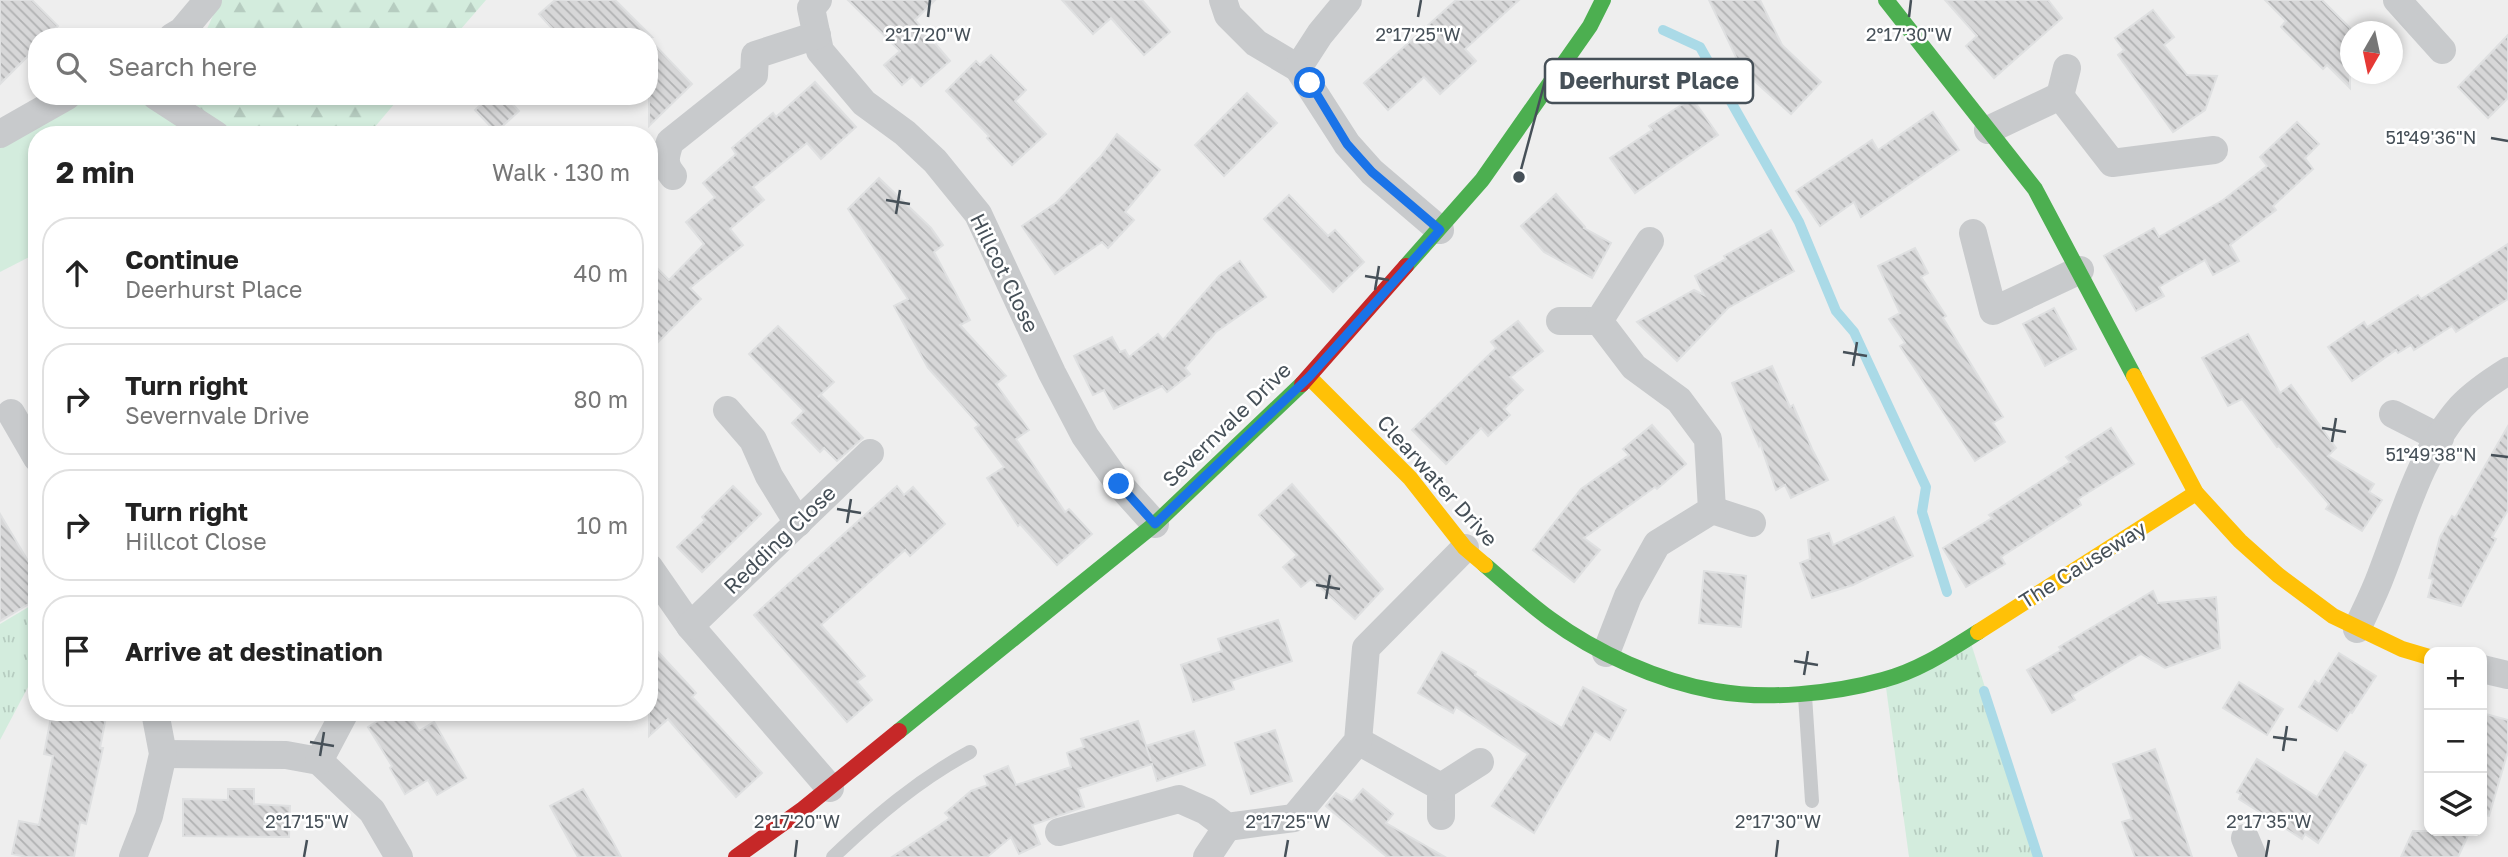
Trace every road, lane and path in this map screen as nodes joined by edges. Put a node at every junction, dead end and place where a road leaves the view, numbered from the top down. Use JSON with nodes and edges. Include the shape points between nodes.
{"nodes":[{"id":1,"x":208,"y":0,"type":"edge"},
{"id":2,"x":1223,"y":0,"type":"edge"},
{"id":3,"x":1348,"y":0,"type":"edge"},
{"id":4,"x":1603,"y":0,"type":"edge"},
{"id":5,"x":1886,"y":0,"type":"edge"},
{"id":6,"x":2397,"y":0,"type":"edge"},
{"id":7,"x":816,"y":15,"type":"edge"},
{"id":8,"x":185,"y":28,"type":"edge"},
{"id":9,"x":2442,"y":50,"type":"dead end"},
{"id":10,"x":1298,"y":68,"type":"junction"},
{"id":11,"x":2067,"y":68,"type":"dead end"},
{"id":12,"x":2060,"y":96,"type":"junction"},
{"id":13,"x":51,"y":105,"type":"edge"},
{"id":14,"x":170,"y":105,"type":"edge"},
{"id":15,"x":202,"y":126,"type":"edge"},
{"id":16,"x":1988,"y":130,"type":"junction"},
{"id":17,"x":0,"y":134,"type":"edge"},
{"id":18,"x":2214,"y":150,"type":"dead end"},
{"id":19,"x":673,"y":176,"type":"dead end"},
{"id":20,"x":1440,"y":230,"type":"junction"},
{"id":21,"x":1973,"y":233,"type":"dead end"},
{"id":22,"x":1650,"y":241,"type":"dead end"},
{"id":23,"x":2080,"y":270,"type":"junction"},
{"id":24,"x":1560,"y":321,"type":"dead end"},
{"id":25,"x":1599,"y":321,"type":"junction"},
{"id":26,"x":2508,"y":371,"type":"edge"},
{"id":27,"x":1309,"y":377,"type":"junction"},
{"id":28,"x":727,"y":410,"type":"dead end"},
{"id":29,"x":11,"y":413,"type":"dead end"},
{"id":30,"x":2393,"y":414,"type":"dead end"},
{"id":31,"x":2440,"y":438,"type":"junction"},
{"id":32,"x":28,"y":442,"type":"edge"},
{"id":33,"x":870,"y":453,"type":"dead end"},
{"id":34,"x":2196,"y":493,"type":"junction"},
{"id":35,"x":1712,"y":510,"type":"junction"},
{"id":36,"x":798,"y":523,"type":"junction"},
{"id":37,"x":1752,"y":523,"type":"dead end"},
{"id":38,"x":1155,"y":524,"type":"junction"},
{"id":39,"x":1465,"y":548,"type":"junction"},
{"id":40,"x":658,"y":588,"type":"edge"},
{"id":41,"x":690,"y":626,"type":"junction"},
{"id":42,"x":2357,"y":629,"type":"junction"},
{"id":43,"x":1969,"y":637,"type":"joint"},
{"id":44,"x":1606,"y":653,"type":"junction"},
{"id":45,"x":2424,"y":656,"type":"edge"},
{"id":46,"x":2487,"y":669,"type":"edge"},
{"id":47,"x":2508,"y":674,"type":"edge"},
{"id":48,"x":1805,"y":695,"type":"junction"},
{"id":49,"x":157,"y":721,"type":"edge"},
{"id":50,"x":340,"y":721,"type":"edge"},
{"id":51,"x":1358,"y":741,"type":"junction"},
{"id":52,"x":970,"y":752,"type":"dead end"},
{"id":53,"x":163,"y":754,"type":"junction"},
{"id":54,"x":319,"y":761,"type":"junction"},
{"id":55,"x":1480,"y":762,"type":"dead end"},
{"id":56,"x":830,"y":788,"type":"junction"},
{"id":57,"x":1441,"y":788,"type":"junction"},
{"id":58,"x":1812,"y":801,"type":"dead end"},
{"id":59,"x":1441,"y":816,"type":"dead end"},
{"id":60,"x":1227,"y":827,"type":"junction"},
{"id":61,"x":1059,"y":832,"type":"dead end"},
{"id":62,"x":133,"y":857,"type":"edge"},
{"id":63,"x":399,"y":857,"type":"edge"},
{"id":64,"x":736,"y":857,"type":"edge"},
{"id":65,"x":832,"y":857,"type":"edge"},
{"id":66,"x":1207,"y":857,"type":"edge"}],
"edges":[{"from":1,"to":8,"type":"street"},
{"from":2,"to":10,"type":"street","via":[[1228,15],[1256,43]]},
{"from":3,"to":10,"type":"street"},
{"from":4,"to":20,"type":"street","name":"Severnvale Drive","via":[[1514,136]]},
{"from":5,"to":16,"type":"street"},
{"from":6,"to":9,"type":"street"},
{"from":7,"to":19,"type":"street","via":[[755,55],[754,75],[670,142],[664,158]]},
{"from":7,"to":38,"type":"street","name":"Hillcot Close","via":[[820,51],[863,103],[935,161],[978,214],[1084,436]]},
{"from":10,"to":20,"type":"street","via":[[1347,144],[1372,172]]},
{"from":11,"to":12,"type":"street"},
{"from":12,"to":16,"type":"street"},
{"from":12,"to":18,"type":"street","via":[[2112,163]]},
{"from":13,"to":17,"type":"street"},
{"from":14,"to":15,"type":"street"},
{"from":16,"to":23,"type":"street","via":[[2035,189]]},
{"from":20,"to":27,"type":"street","name":"Severnvale Drive"},
{"from":21,"to":23,"type":"street","via":[[1993,311]]},
{"from":22,"to":25,"type":"street"},
{"from":23,"to":34,"type":"street"},
{"from":24,"to":25,"type":"street"},
{"from":25,"to":35,"type":"street","via":[[1634,367],[1679,400],[1708,439]]},
{"from":26,"to":31,"type":"street","via":[[2461,407]]},
{"from":27,"to":38,"type":"street","name":"Severnvale Drive"},
{"from":27,"to":39,"type":"street","name":"Clearwater Drive","via":[[1410,478]]},
{"from":28,"to":36,"type":"street","via":[[753,440]]},
{"from":29,"to":32,"type":"street"},
{"from":30,"to":31,"type":"street"},
{"from":31,"to":42,"type":"street","via":[[2411,495]]},
{"from":33,"to":36,"type":"street","name":"Redding Close"},
{"from":34,"to":42,"type":"street","via":[[2278,575]]},
{"from":34,"to":43,"type":"street","name":"The Causeway"},
{"from":35,"to":37,"type":"street"},
{"from":35,"to":44,"type":"street","via":[[1657,544],[1628,596]]},
{"from":36,"to":41,"type":"street","name":"Redding Close"},
{"from":38,"to":56,"type":"street","name":"Severnvale Drive"},
{"from":39,"to":44,"type":"street","name":"Clearwater Drive","via":[[1552,620]]},
{"from":39,"to":51,"type":"street","via":[[1366,648]]},
{"from":40,"to":41,"type":"street"},
{"from":41,"to":56,"type":"street"},
{"from":42,"to":45,"type":"street"},
{"from":43,"to":48,"type":"street","name":"Clearwater Drive","via":[[1930,662],[1885,680]]},
{"from":44,"to":48,"type":"street","name":"Clearwater Drive","via":[[1660,676],[1716,691]]},
{"from":46,"to":47,"type":"street"},
{"from":48,"to":58,"type":"lane"},
{"from":49,"to":53,"type":"street"},
{"from":50,"to":54,"type":"street"},
{"from":51,"to":57,"type":"street"},
{"from":51,"to":60,"type":"street","via":[[1294,818]]},
{"from":52,"to":65,"type":"lane","via":[[900,798]]},
{"from":53,"to":54,"type":"street","via":[[286,755]]},
{"from":53,"to":62,"type":"street","via":[[149,816]]},
{"from":54,"to":63,"type":"street","via":[[372,811]]},
{"from":55,"to":57,"type":"street"},
{"from":56,"to":64,"type":"street","name":"Severnvale Drive"},
{"from":57,"to":59,"type":"street"},
{"from":60,"to":61,"type":"street","via":[[1206,811],[1179,800]]},
{"from":60,"to":66,"type":"street"}]}
